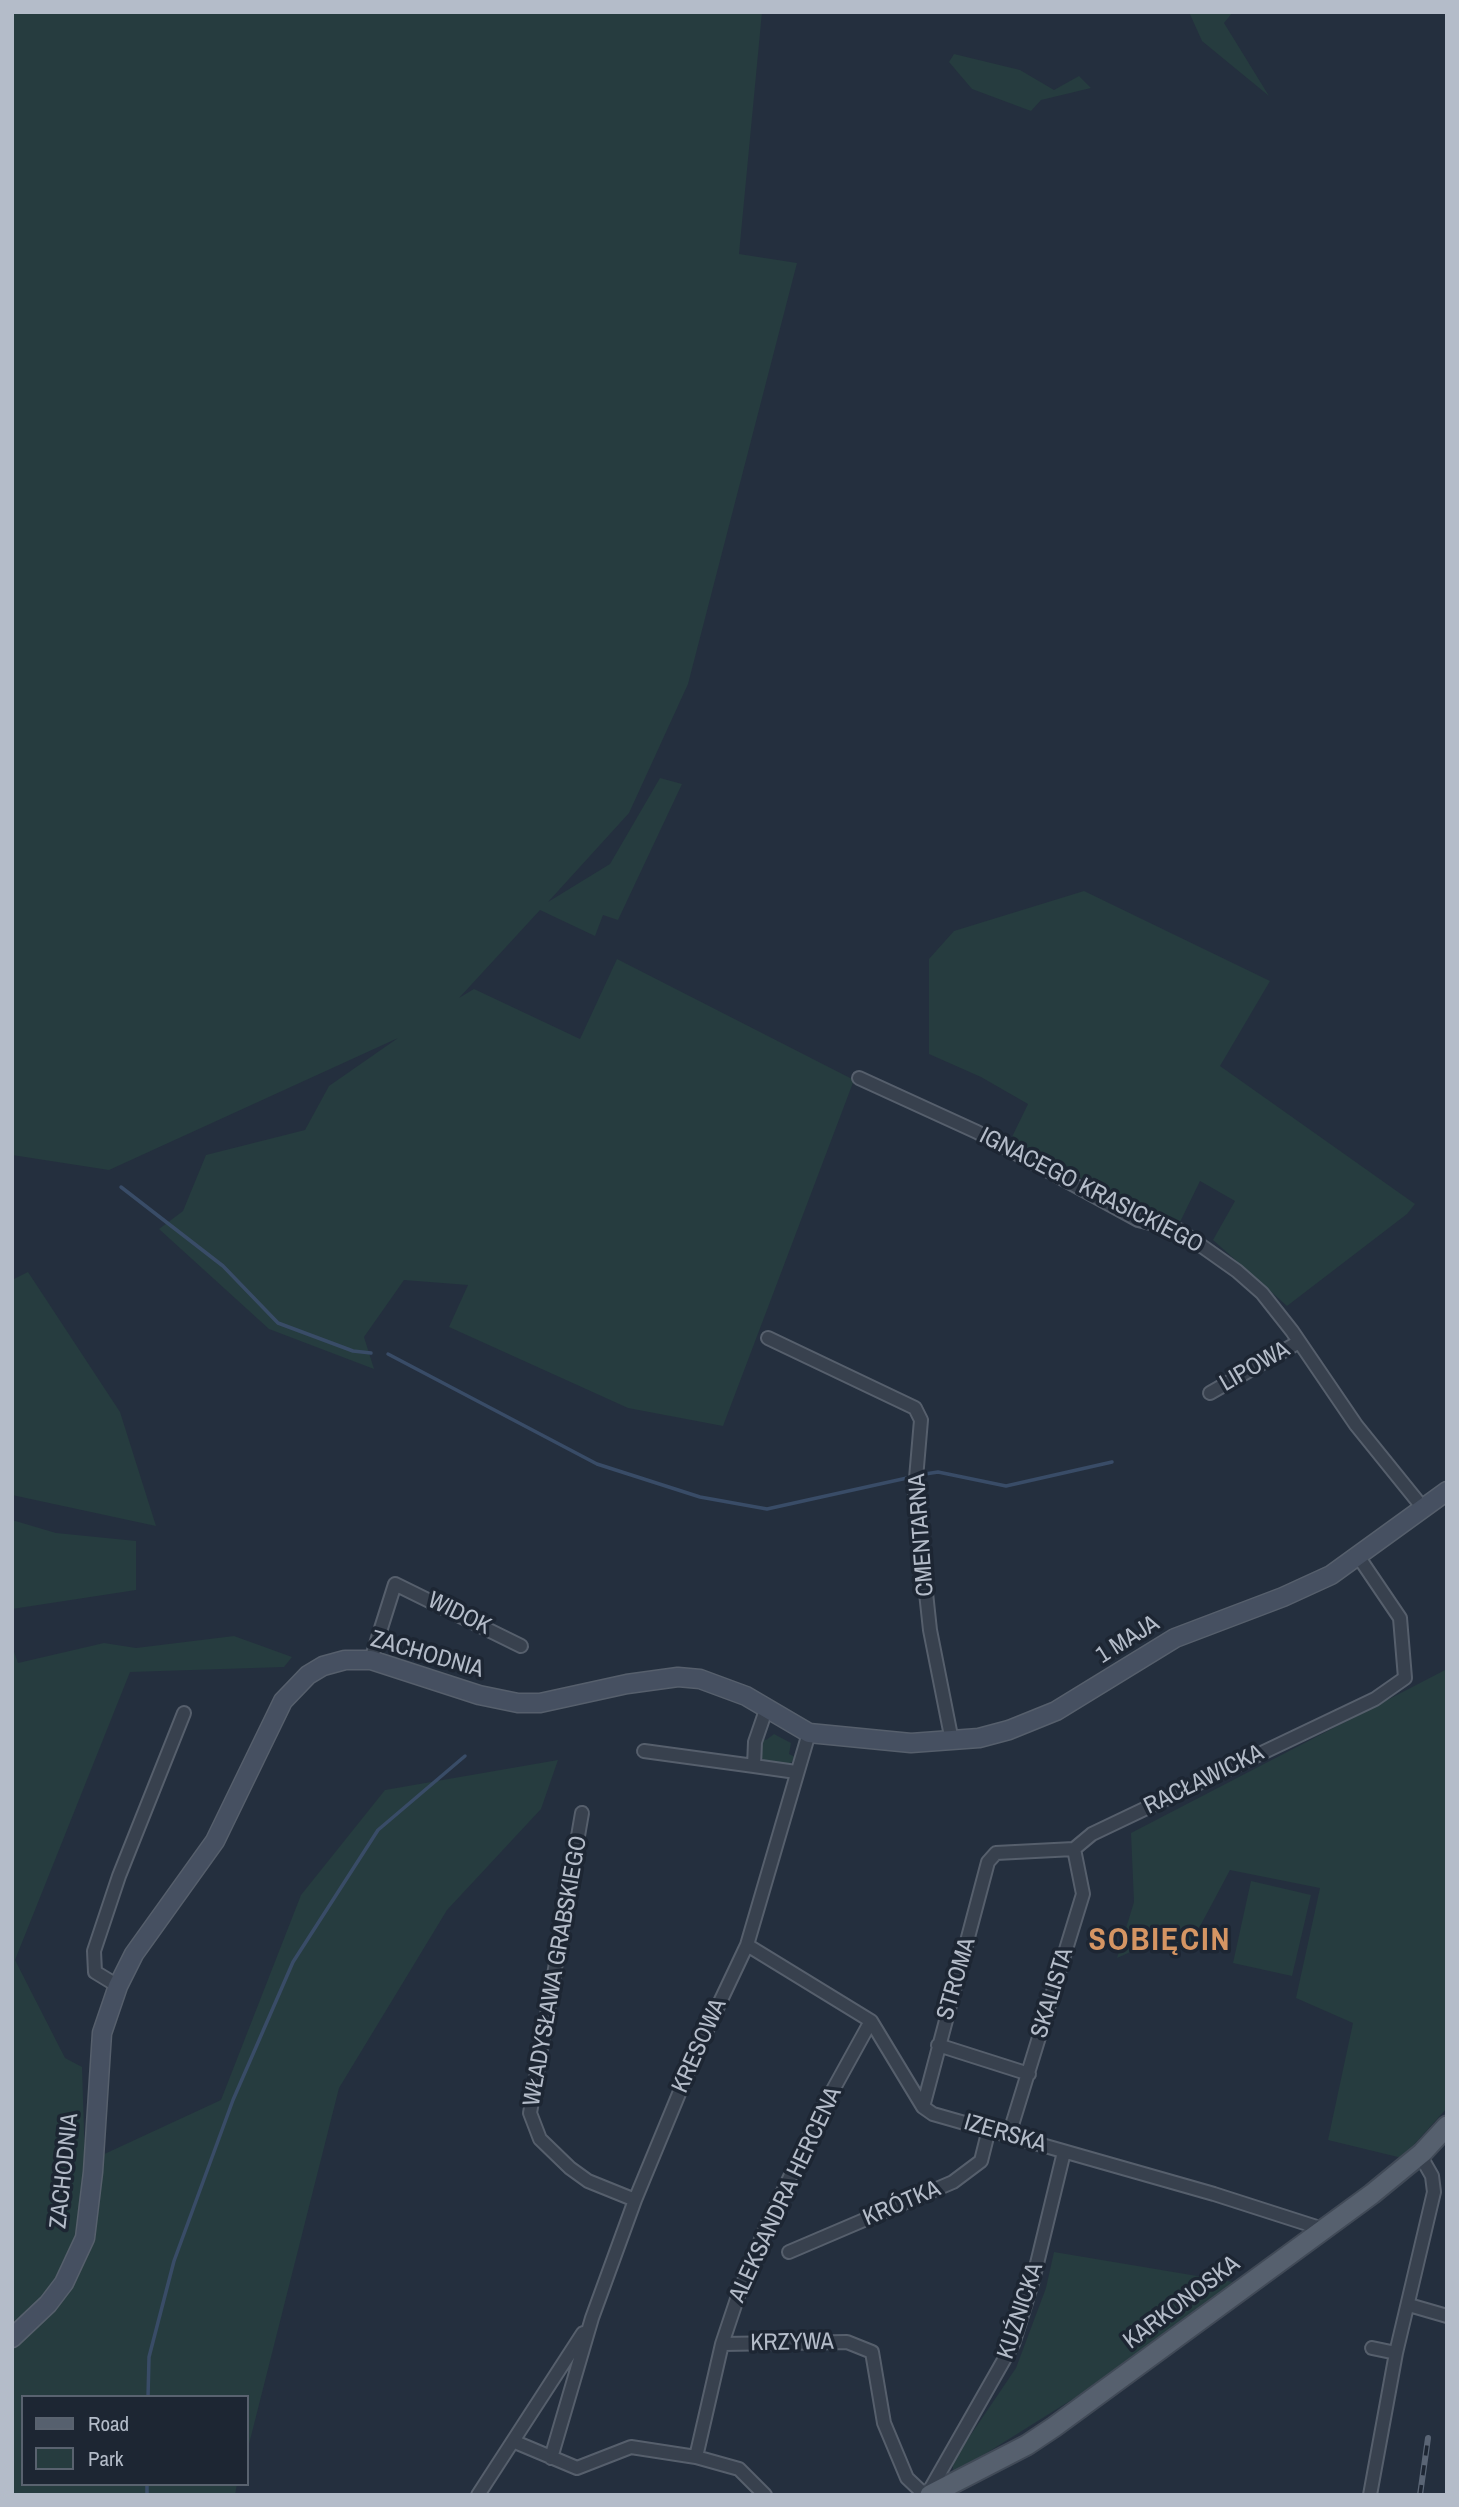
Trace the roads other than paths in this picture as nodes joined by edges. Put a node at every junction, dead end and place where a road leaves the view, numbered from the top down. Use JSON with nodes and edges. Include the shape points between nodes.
{"nodes":[{"id":1,"x":859,"y":1078,"type":"dead end"},
{"id":2,"x":768,"y":1338,"type":"dead end"},
{"id":3,"x":1299,"y":1342,"type":"junction"},
{"id":4,"x":1210,"y":1393,"type":"dead end"},
{"id":5,"x":1447,"y":1491,"type":"edge"},
{"id":6,"x":1423,"y":1508,"type":"junction"},
{"id":7,"x":1358,"y":1556,"type":"junction"},
{"id":8,"x":521,"y":1646,"type":"dead end"},
{"id":9,"x":371,"y":1660,"type":"junction"},
{"id":10,"x":766,"y":1710,"type":"junction"},
{"id":11,"x":184,"y":1713,"type":"dead end"},
{"id":12,"x":809,"y":1733,"type":"junction"},
{"id":13,"x":952,"y":1741,"type":"junction"},
{"id":14,"x":644,"y":1751,"type":"dead end"},
{"id":15,"x":754,"y":1766,"type":"junction"},
{"id":16,"x":796,"y":1772,"type":"junction"},
{"id":17,"x":582,"y":1813,"type":"dead end"},
{"id":18,"x":1074,"y":1850,"type":"junction"},
{"id":19,"x":747,"y":1945,"type":"junction"},
{"id":20,"x":118,"y":1986,"type":"junction"},
{"id":21,"x":871,"y":2021,"type":"junction"},
{"id":22,"x":938,"y":2045,"type":"junction"},
{"id":23,"x":1029,"y":2074,"type":"junction"},
{"id":24,"x":923,"y":2107,"type":"junction"},
{"id":25,"x":1447,"y":2126,"type":"edge"},
{"id":26,"x":989,"y":2129,"type":"junction"},
{"id":27,"x":1009,"y":2135,"type":"junction"},
{"id":28,"x":1064,"y":2152,"type":"junction"},
{"id":29,"x":1420,"y":2155,"type":"junction"},
{"id":30,"x":635,"y":2200,"type":"junction"},
{"id":31,"x":1323,"y":2229,"type":"junction"},
{"id":32,"x":789,"y":2252,"type":"dead end"},
{"id":33,"x":1409,"y":2305,"type":"junction"},
{"id":34,"x":1447,"y":2316,"type":"edge"},
{"id":35,"x":592,"y":2318,"type":"junction"},
{"id":36,"x":12,"y":2338,"type":"edge"},
{"id":37,"x":722,"y":2344,"type":"junction"},
{"id":38,"x":1372,"y":2348,"type":"dead end"},
{"id":39,"x":1396,"y":2353,"type":"junction"},
{"id":40,"x":515,"y":2442,"type":"junction"},
{"id":41,"x":696,"y":2457,"type":"junction"},
{"id":42,"x":551,"y":2458,"type":"junction"},
{"id":43,"x":478,"y":2495,"type":"edge"},
{"id":44,"x":765,"y":2495,"type":"edge"},
{"id":45,"x":927,"y":2495,"type":"edge"},
{"id":46,"x":1370,"y":2495,"type":"edge"}],
"edges":[{"from":1,"to":3,"type":"street","name":"IGNACEGO KRASICKIEGO","via":[[977,1132],[1138,1220],[1180,1230],[1262,1293]]},
{"from":2,"to":13,"type":"street","name":"CMENTARNA","via":[[915,1408],[921,1420],[917,1516],[930,1630]]},
{"from":3,"to":4,"type":"street","name":"LIPOWA"},
{"from":3,"to":6,"type":"street","name":"IGNACEGO KRASICKIEGO","via":[[1364,1435]]},
{"from":5,"to":6,"type":"street","name":"1 MAJA"},
{"from":6,"to":7,"type":"street","name":"1 MAJA"},
{"from":7,"to":13,"type":"street","name":"1 MAJA","via":[[1293,1593],[1175,1638],[1056,1711],[1002,1732]]},
{"from":7,"to":18,"type":"street","name":"RACŁAWICKA","via":[[1401,1618],[1405,1678],[1375,1699],[1092,1834]]},
{"from":8,"to":9,"type":"street","name":"WIDOK","via":[[395,1584]]},
{"from":9,"to":10,"type":"street","name":"ZACHODNIA","via":[[518,1703],[540,1703],[678,1677],[724,1686]]},
{"from":9,"to":20,"type":"street","name":"ZACHODNIA","via":[[323,1666],[284,1701],[215,1841],[134,1954]]},
{"from":10,"to":12,"type":"street","name":"ZACHODNIA"},
{"from":10,"to":15,"type":"street","via":[[755,1742]]},
{"from":11,"to":20,"type":"street","via":[[94,1951],[95,1972]]},
{"from":12,"to":13,"type":"street","name":"1 MAJA","via":[[911,1743]]},
{"from":12,"to":16,"type":"street","name":"KRESOWA"},
{"from":14,"to":15,"type":"street"},
{"from":15,"to":16,"type":"street"},
{"from":16,"to":19,"type":"street","name":"KRESOWA"},
{"from":17,"to":30,"type":"street","name":"WŁADYSŁAWA GRABSKIEGO","via":[[530,2113],[540,2139],[570,2168]]},
{"from":18,"to":22,"type":"street","name":"STROMA","via":[[996,1853],[988,1862]]},
{"from":18,"to":23,"type":"street","name":"SKALISTA","via":[[1083,1894]]},
{"from":19,"to":21,"type":"street"},
{"from":19,"to":30,"type":"street","name":"KRESOWA"},
{"from":20,"to":36,"type":"street","name":"ZACHODNIA","via":[[102,2033],[85,2238],[64,2283]]},
{"from":21,"to":24,"type":"street"},
{"from":21,"to":37,"type":"street","name":"ALEKSANDRA HERCENA","via":[[767,2225]]},
{"from":22,"to":23,"type":"street"},
{"from":22,"to":24,"type":"street","name":"STROMA"},
{"from":23,"to":27,"type":"street","name":"SKALISTA"},
{"from":24,"to":26,"type":"street","name":"IZERSKA"},
{"from":25,"to":29,"type":"main road","name":"KARKONOSKA"},
{"from":26,"to":27,"type":"street","name":"IZERSKA"},
{"from":26,"to":32,"type":"street","name":"KRÓTKA","via":[[981,2161],[953,2182]]},
{"from":27,"to":28,"type":"street","name":"IZERSKA"},
{"from":28,"to":31,"type":"street","name":"IZERSKA"},
{"from":28,"to":45,"type":"street","name":"KUŹNICKA","via":[[1013,2344]]},
{"from":29,"to":31,"type":"main road","name":"KARKONOSKA"},
{"from":29,"to":33,"type":"street","via":[[1432,2176],[1434,2192]]},
{"from":30,"to":35,"type":"street","name":"KRESOWA"},
{"from":31,"to":45,"type":"main road","name":"KARKONOSKA","via":[[1036,2439]]},
{"from":33,"to":34,"type":"street"},
{"from":33,"to":39,"type":"street"},
{"from":35,"to":40,"type":"street"},
{"from":35,"to":42,"type":"street"},
{"from":37,"to":41,"type":"street","name":"ALEKSANDRA HERCENA"},
{"from":37,"to":45,"type":"street","name":"KRZYWA","via":[[847,2342],[872,2352],[884,2423],[907,2477]]},
{"from":38,"to":39,"type":"street"},
{"from":39,"to":46,"type":"street"},
{"from":40,"to":42,"type":"street"},
{"from":40,"to":43,"type":"street"},
{"from":41,"to":42,"type":"street","via":[[631,2447],[578,2468]]},
{"from":41,"to":44,"type":"street","via":[[739,2469]]}]}
